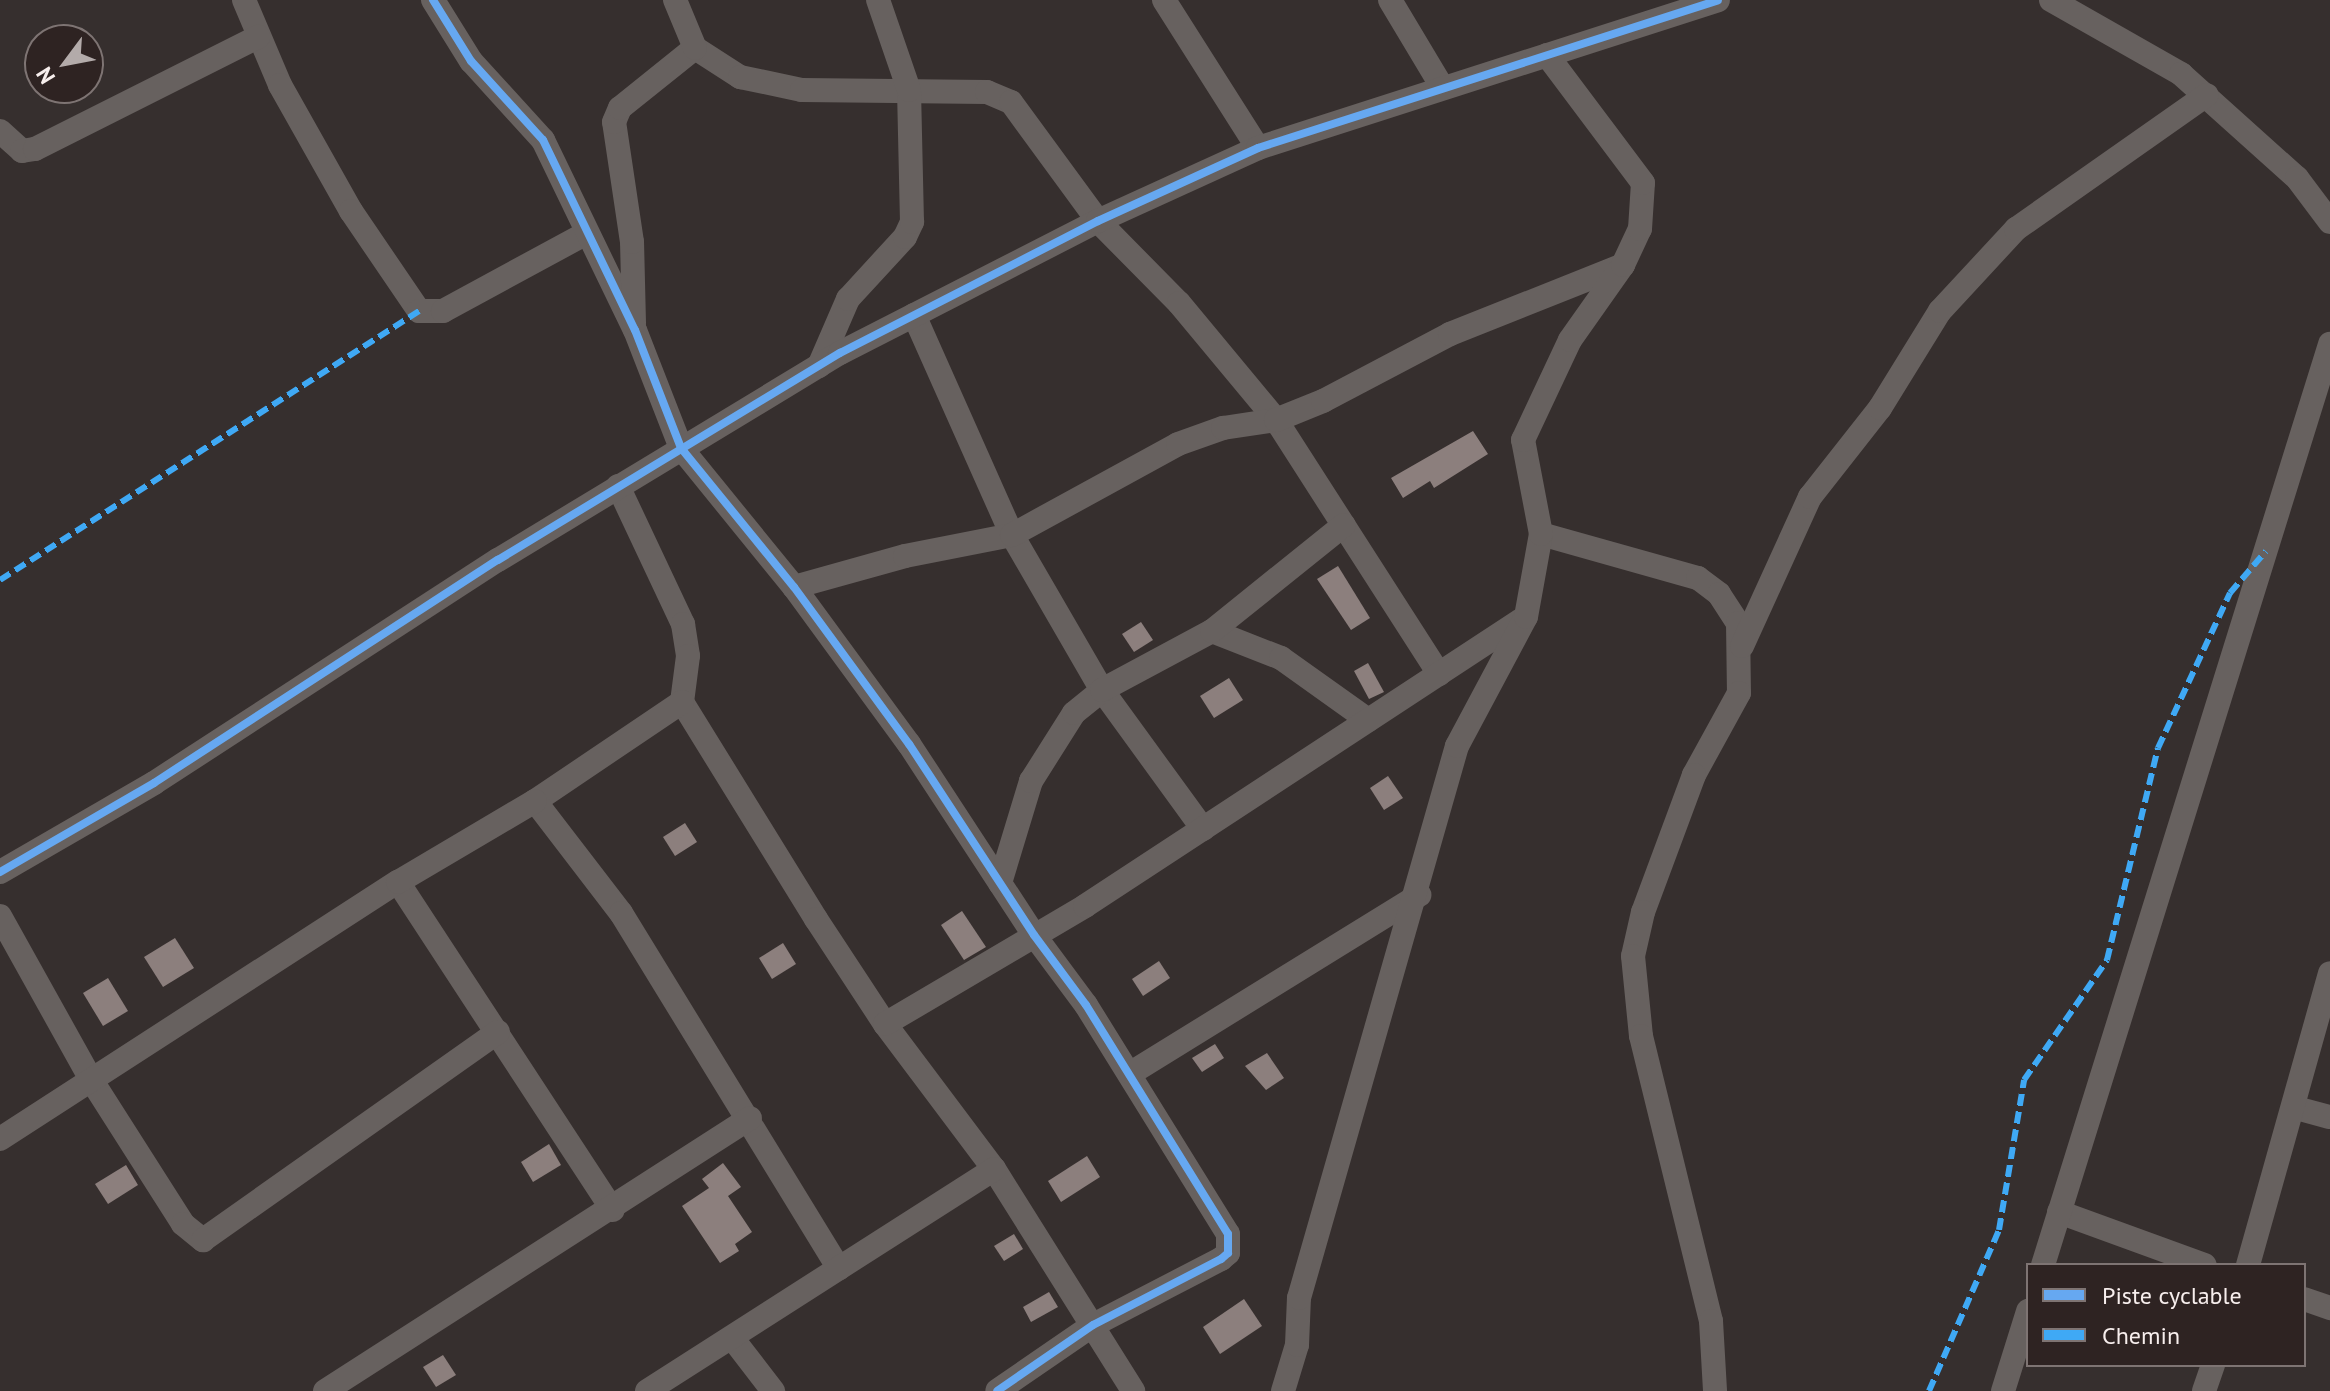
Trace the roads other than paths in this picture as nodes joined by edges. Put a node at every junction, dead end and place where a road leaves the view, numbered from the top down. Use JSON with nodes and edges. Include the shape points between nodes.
{"nodes":[{"id":1,"x":244,"y":0,"type":"edge"},
{"id":2,"x":433,"y":0,"type":"edge"},
{"id":3,"x":675,"y":0,"type":"edge"},
{"id":4,"x":878,"y":0,"type":"edge"},
{"id":5,"x":1164,"y":0,"type":"edge"},
{"id":6,"x":1390,"y":0,"type":"edge"},
{"id":7,"x":1718,"y":0,"type":"edge"},
{"id":8,"x":2051,"y":0,"type":"edge"},
{"id":9,"x":258,"y":37,"type":"junction"},
{"id":10,"x":695,"y":48,"type":"junction"},
{"id":11,"x":1547,"y":55,"type":"junction"},
{"id":12,"x":1442,"y":87,"type":"junction"},
{"id":13,"x":909,"y":90,"type":"junction"},
{"id":14,"x":2207,"y":95,"type":"junction"},
{"id":15,"x":0,"y":131,"type":"edge"},
{"id":16,"x":1258,"y":148,"type":"junction"},
{"id":17,"x":1098,"y":221,"type":"junction"},
{"id":18,"x":2330,"y":222,"type":"edge"},
{"id":19,"x":585,"y":234,"type":"junction"},
{"id":20,"x":1623,"y":265,"type":"junction"},
{"id":21,"x":914,"y":315,"type":"junction"},
{"id":22,"x":635,"y":330,"type":"junction"},
{"id":23,"x":2330,"y":344,"type":"edge"},
{"id":24,"x":819,"y":366,"type":"junction"},
{"id":25,"x":1276,"y":420,"type":"junction"},
{"id":26,"x":681,"y":448,"type":"junction"},
{"id":27,"x":618,"y":486,"type":"junction"},
{"id":28,"x":1344,"y":525,"type":"junction"},
{"id":29,"x":1541,"y":534,"type":"junction"},
{"id":30,"x":1012,"y":535,"type":"junction"},
{"id":31,"x":794,"y":587,"type":"junction"},
{"id":32,"x":1526,"y":617,"type":"junction"},
{"id":33,"x":1212,"y":631,"type":"junction"},
{"id":34,"x":1742,"y":646,"type":"junction"},
{"id":35,"x":1439,"y":674,"type":"junction"},
{"id":36,"x":1102,"y":690,"type":"junction"},
{"id":37,"x":682,"y":702,"type":"junction"},
{"id":38,"x":1368,"y":720,"type":"junction"},
{"id":39,"x":535,"y":801,"type":"junction"},
{"id":40,"x":1203,"y":829,"type":"junction"},
{"id":41,"x":0,"y":872,"type":"edge"},
{"id":42,"x":398,"y":882,"type":"junction"},
{"id":43,"x":1000,"y":883,"type":"junction"},
{"id":44,"x":1419,"y":895,"type":"junction"},
{"id":45,"x":0,"y":916,"type":"edge"},
{"id":46,"x":1034,"y":935,"type":"junction"},
{"id":47,"x":2330,"y":973,"type":"edge"},
{"id":48,"x":885,"y":1024,"type":"junction"},
{"id":49,"x":498,"y":1032,"type":"junction"},
{"id":50,"x":1131,"y":1073,"type":"junction"},
{"id":51,"x":92,"y":1081,"type":"junction"},
{"id":52,"x":2296,"y":1108,"type":"junction"},
{"id":53,"x":2330,"y":1117,"type":"edge"},
{"id":54,"x":750,"y":1118,"type":"junction"},
{"id":55,"x":0,"y":1139,"type":"edge"},
{"id":56,"x":994,"y":1169,"type":"junction"},
{"id":57,"x":613,"y":1210,"type":"junction"},
{"id":58,"x":2059,"y":1212,"type":"junction"},
{"id":59,"x":2044,"y":1263,"type":"edge"},
{"id":60,"x":2199,"y":1263,"type":"edge"},
{"id":61,"x":2249,"y":1263,"type":"edge"},
{"id":62,"x":839,"y":1269,"type":"junction"},
{"id":63,"x":2306,"y":1300,"type":"edge"},
{"id":64,"x":2330,"y":1308,"type":"edge"},
{"id":65,"x":2026,"y":1317,"type":"edge"},
{"id":66,"x":1093,"y":1325,"type":"junction"},
{"id":67,"x":733,"y":1339,"type":"junction"},
{"id":68,"x":2212,"y":1367,"type":"edge"},
{"id":69,"x":325,"y":1391,"type":"edge"},
{"id":70,"x":647,"y":1391,"type":"edge"},
{"id":71,"x":773,"y":1391,"type":"edge"},
{"id":72,"x":997,"y":1391,"type":"edge"},
{"id":73,"x":1133,"y":1391,"type":"edge"},
{"id":74,"x":1283,"y":1391,"type":"edge"},
{"id":75,"x":1715,"y":1391,"type":"edge"},
{"id":76,"x":2003,"y":1391,"type":"edge"},
{"id":77,"x":2204,"y":1391,"type":"edge"}],
"edges":[{"from":1,"to":9,"type":"street"},
{"from":2,"to":19,"type":"street","via":[[471,61],[543,140]]},
{"from":3,"to":10,"type":"street"},
{"from":4,"to":13,"type":"street"},
{"from":5,"to":16,"type":"street"},
{"from":6,"to":12,"type":"street"},
{"from":7,"to":11,"type":"street"},
{"from":8,"to":14,"type":"street","via":[[2142,49]]},
{"from":9,"to":15,"type":"street","via":[[35,149],[22,151]]},
{"from":9,"to":19,"type":"street","via":[[351,211],[419,311],[443,311]]},
{"from":10,"to":13,"type":"street","via":[[740,77],[802,90]]},
{"from":10,"to":22,"type":"street","via":[[620,108],[614,122],[632,242]]},
{"from":11,"to":12,"type":"street"},
{"from":11,"to":20,"type":"street","via":[[1643,183],[1640,229]]},
{"from":12,"to":16,"type":"street"},
{"from":13,"to":17,"type":"street","via":[[987,92],[1011,102]]},
{"from":13,"to":24,"type":"street","via":[[912,222],[905,237],[848,299]]},
{"from":14,"to":18,"type":"street","via":[[2297,178]]},
{"from":14,"to":34,"type":"street","via":[[2016,229],[1940,311],[1880,408],[1810,497]]},
{"from":16,"to":17,"type":"street"},
{"from":17,"to":21,"type":"street"},
{"from":17,"to":25,"type":"street","via":[[1179,303]]},
{"from":19,"to":22,"type":"street"},
{"from":20,"to":25,"type":"street","via":[[1450,334]]},
{"from":20,"to":29,"type":"street","via":[[1570,340],[1523,440]]},
{"from":21,"to":24,"type":"street"},
{"from":21,"to":30,"type":"street"},
{"from":22,"to":26,"type":"street"},
{"from":23,"to":58,"type":"street"},
{"from":24,"to":26,"type":"street"},
{"from":25,"to":28,"type":"street"},
{"from":25,"to":30,"type":"street","via":[[1223,428],[1178,444]]},
{"from":26,"to":27,"type":"street"},
{"from":26,"to":31,"type":"street"},
{"from":27,"to":37,"type":"street","via":[[683,624],[688,656]]},
{"from":27,"to":41,"type":"street","via":[[154,783]]},
{"from":28,"to":33,"type":"street"},
{"from":28,"to":35,"type":"street"},
{"from":29,"to":32,"type":"street"},
{"from":29,"to":34,"type":"street","via":[[1698,578],[1719,594],[1738,623]]},
{"from":30,"to":31,"type":"street","via":[[905,556]]},
{"from":30,"to":36,"type":"street"},
{"from":31,"to":43,"type":"street","via":[[909,744]]},
{"from":32,"to":35,"type":"street"},
{"from":32,"to":44,"type":"street","via":[[1457,746]]},
{"from":33,"to":36,"type":"street"},
{"from":33,"to":38,"type":"street","via":[[1281,658]]},
{"from":34,"to":75,"type":"street","via":[[1739,693],[1694,775],[1643,912],[1633,956],[1641,1036],[1711,1321]]},
{"from":35,"to":38,"type":"street"},
{"from":36,"to":40,"type":"street"},
{"from":36,"to":43,"type":"street","via":[[1074,713],[1031,781]]},
{"from":37,"to":39,"type":"street"},
{"from":37,"to":48,"type":"street"},
{"from":38,"to":40,"type":"street"},
{"from":39,"to":42,"type":"street"},
{"from":39,"to":54,"type":"street","via":[[621,913]]},
{"from":40,"to":46,"type":"street"},
{"from":42,"to":49,"type":"street"},
{"from":42,"to":51,"type":"street"},
{"from":43,"to":46,"type":"street"},
{"from":44,"to":50,"type":"street"},
{"from":44,"to":74,"type":"street","via":[[1299,1298],[1297,1345]]},
{"from":45,"to":51,"type":"street"},
{"from":46,"to":48,"type":"street"},
{"from":46,"to":50,"type":"street"},
{"from":47,"to":52,"type":"street"},
{"from":48,"to":56,"type":"street"},
{"from":49,"to":51,"type":"street","via":[[203,1240],[183,1224]]},
{"from":49,"to":57,"type":"street"},
{"from":50,"to":66,"type":"street","via":[[1222,1222],[1229,1245],[1221,1259]]},
{"from":51,"to":55,"type":"street"},
{"from":52,"to":53,"type":"street"},
{"from":52,"to":61,"type":"street"},
{"from":54,"to":57,"type":"street"},
{"from":54,"to":62,"type":"street"},
{"from":56,"to":62,"type":"street"},
{"from":56,"to":66,"type":"street"},
{"from":57,"to":69,"type":"street"},
{"from":58,"to":59,"type":"street"},
{"from":58,"to":60,"type":"street"},
{"from":62,"to":67,"type":"street"},
{"from":63,"to":64,"type":"street"},
{"from":65,"to":76,"type":"street"},
{"from":66,"to":72,"type":"street"},
{"from":66,"to":73,"type":"street"},
{"from":67,"to":70,"type":"street"},
{"from":67,"to":71,"type":"street"},
{"from":68,"to":77,"type":"street"}]}
